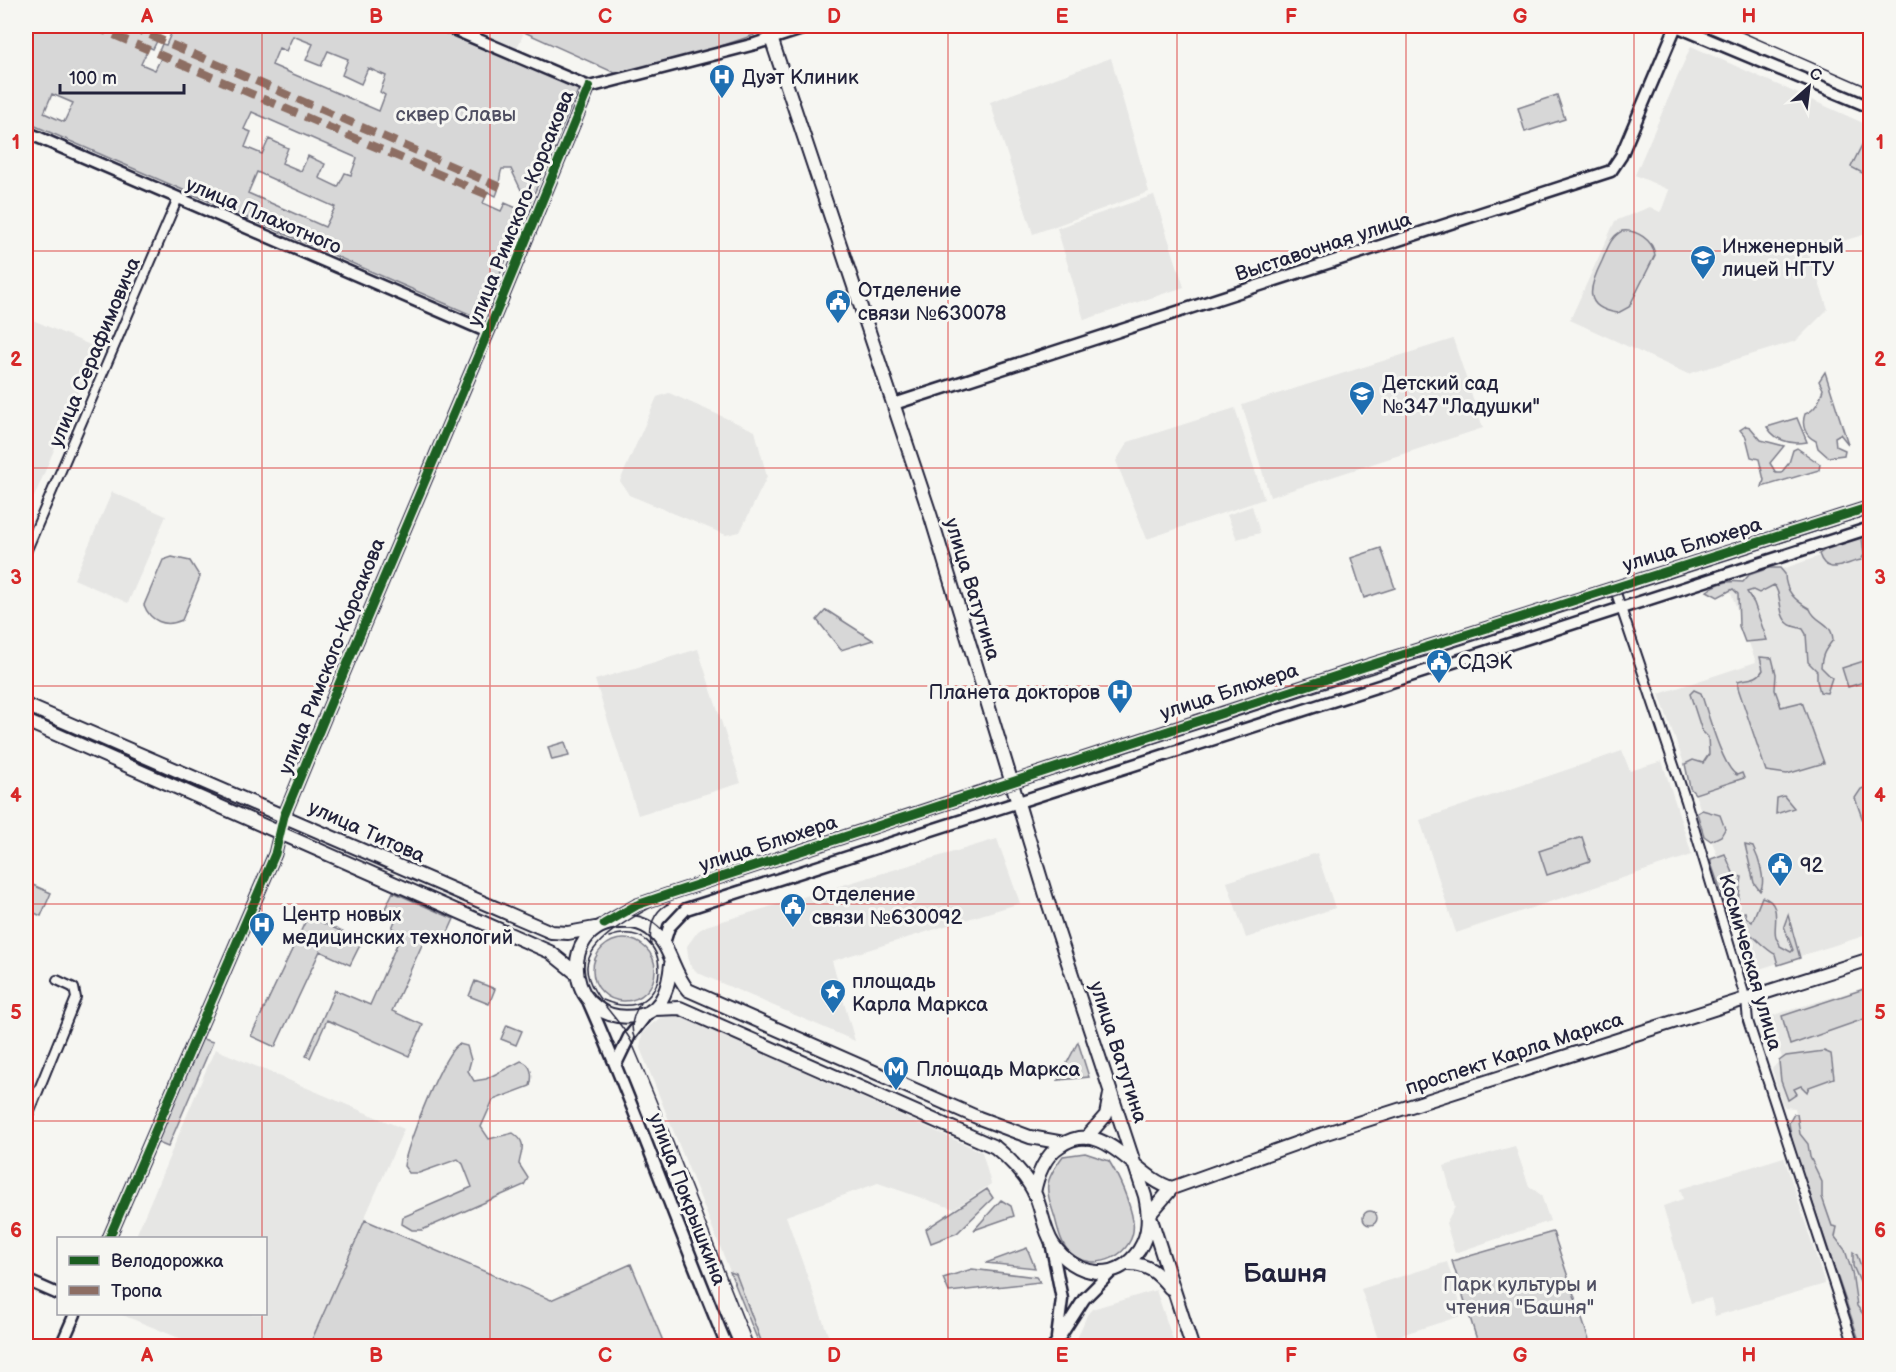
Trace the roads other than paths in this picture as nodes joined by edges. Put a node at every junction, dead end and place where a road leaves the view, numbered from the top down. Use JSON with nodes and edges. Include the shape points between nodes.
{"nodes":[{"id":1,"x":446,"y":26,"type":"edge"},
{"id":2,"x":767,"y":26,"type":"edge"},
{"id":3,"x":811,"y":26,"type":"edge"},
{"id":4,"x":1676,"y":26,"type":"edge"},
{"id":5,"x":772,"y":38,"type":"junction"},
{"id":6,"x":589,"y":87,"type":"junction"},
{"id":7,"x":1870,"y":107,"type":"edge"},
{"id":8,"x":26,"y":132,"type":"edge"},
{"id":9,"x":178,"y":198,"type":"junction"},
{"id":10,"x":488,"y":332,"type":"junction"},
{"id":11,"x":894,"y":405,"type":"junction"},
{"id":12,"x":1870,"y":507,"type":"edge"},
{"id":13,"x":1870,"y":528,"type":"edge"},
{"id":14,"x":26,"y":552,"type":"edge"},
{"id":15,"x":1614,"y":587,"type":"junction"},
{"id":16,"x":1622,"y":608,"type":"junction"},
{"id":17,"x":26,"y":705,"type":"edge"},
{"id":18,"x":26,"y":721,"type":"edge"},
{"id":19,"x":1010,"y":782,"type":"junction"},
{"id":20,"x":1017,"y":802,"type":"junction"},
{"id":21,"x":284,"y":816,"type":"junction"},
{"id":22,"x":280,"y":832,"type":"junction"},
{"id":23,"x":601,"y":926,"type":"junction"},
{"id":24,"x":664,"y":943,"type":"junction"},
{"id":25,"x":1870,"y":959,"type":"edge"},
{"id":26,"x":671,"y":964,"type":"junction"},
{"id":27,"x":576,"y":974,"type":"junction"},
{"id":28,"x":57,"y":980,"type":"dead end"},
{"id":29,"x":1746,"y":1000,"type":"junction"},
{"id":30,"x":590,"y":1004,"type":"junction"},
{"id":31,"x":650,"y":1011,"type":"junction"},
{"id":32,"x":616,"y":1064,"type":"junction"},
{"id":33,"x":1110,"y":1083,"type":"junction"},
{"id":34,"x":26,"y":1121,"type":"edge"},
{"id":35,"x":1086,"y":1138,"type":"junction"},
{"id":36,"x":1064,"y":1143,"type":"junction"},
{"id":37,"x":1136,"y":1166,"type":"junction"},
{"id":38,"x":1172,"y":1188,"type":"junction"},
{"id":39,"x":1034,"y":1193,"type":"junction"},
{"id":40,"x":1149,"y":1215,"type":"junction"},
{"id":41,"x":109,"y":1237,"type":"edge"},
{"id":42,"x":1051,"y":1242,"type":"junction"},
{"id":43,"x":1127,"y":1264,"type":"junction"},
{"id":44,"x":1110,"y":1273,"type":"junction"},
{"id":45,"x":26,"y":1280,"type":"edge"},
{"id":46,"x":57,"y":1294,"type":"edge"},
{"id":47,"x":1175,"y":1296,"type":"junction"},
{"id":48,"x":75,"y":1315,"type":"edge"},
{"id":49,"x":1055,"y":1342,"type":"edge"},
{"id":50,"x":61,"y":1347,"type":"edge"},
{"id":51,"x":727,"y":1347,"type":"edge"},
{"id":52,"x":1192,"y":1347,"type":"edge"},
{"id":53,"x":1854,"y":1347,"type":"edge"}],
"edges":[{"from":1,"to":6,"type":"street"},
{"from":2,"to":5,"type":"main road","name":"улица Ватутина"},
{"from":3,"to":5,"type":"street"},
{"from":4,"to":7,"type":"street"},
{"from":4,"to":11,"type":"street","name":"Выставочная улица","via":[[1611,171]]},
{"from":5,"to":6,"type":"street"},
{"from":5,"to":11,"type":"main road","name":"улица Ватутина"},
{"from":6,"to":10,"type":"street","name":"улица Римского-Корсакова"},
{"from":8,"to":9,"type":"street","name":"улица Плахотного"},
{"from":9,"to":10,"type":"street","name":"улица Плахотного"},
{"from":9,"to":14,"type":"street","name":"улица Серафимовича"},
{"from":10,"to":21,"type":"street","name":"улица Римского-Корсакова"},
{"from":11,"to":19,"type":"main road","name":"улица Ватутина"},
{"from":12,"to":15,"type":"street","name":"улица Блюхера"},
{"from":13,"to":16,"type":"street","name":"улица Блюхера"},
{"from":15,"to":16,"type":"street","name":"Космическая улица"},
{"from":15,"to":19,"type":"street","name":"улица Блюхера"},
{"from":16,"to":20,"type":"street","name":"улица Блюхера"},
{"from":16,"to":29,"type":"street","name":"Космическая улица"},
{"from":17,"to":21,"type":"main road","name":"улица Титова"},
{"from":18,"to":22,"type":"main road","name":"улица Титова"},
{"from":19,"to":20,"type":"main road","name":"улица Ватутина"},
{"from":19,"to":23,"type":"street","name":"улица Блюхера","via":[[645,902]]},
{"from":20,"to":24,"type":"street","name":"улица Блюхера","via":[[686,909],[669,927]]},
{"from":20,"to":33,"type":"main road","name":"улица Ватутина"},
{"from":21,"to":22,"type":"street","name":"улица Римского-Корсакова"},
{"from":21,"to":23,"type":"main road","name":"улица Титова","via":[[551,932],[568,933]]},
{"from":22,"to":27,"type":"main road","name":"улица Титова","via":[[550,952]]},
{"from":22,"to":41,"type":"street","name":"улица Римского-Корсакова","via":[[275,854]]},
{"from":23,"to":24,"type":"main road","via":[[639,923]]},
{"from":23,"to":27,"type":"main road","via":[[580,951]]},
{"from":24,"to":26,"type":"main road"},
{"from":25,"to":29,"type":"main road","name":"проспект Карла Маркса"},
{"from":26,"to":31,"type":"main road","via":[[669,983]]},
{"from":26,"to":36,"type":"main road","via":[[688,990],[980,1118],[1030,1137]]},
{"from":27,"to":30,"type":"main road"},
{"from":28,"to":34,"type":"street","via":[[74,988],[76,998]]},
{"from":29,"to":38,"type":"main road","name":"проспект Карла Маркса","via":[[1317,1136]]},
{"from":29,"to":53,"type":"street","name":"Космическая улица","via":[[1748,1021]]},
{"from":30,"to":31,"type":"main road","via":[[615,1017]]},
{"from":30,"to":32,"type":"street","name":"улица Покрышкина"},
{"from":31,"to":32,"type":"street","via":[[629,1037]]},
{"from":31,"to":39,"type":"main road","via":[[680,1008],[979,1139],[1012,1161]]},
{"from":32,"to":51,"type":"street","name":"улица Покрышкина"},
{"from":33,"to":35,"type":"main road","via":[[1106,1115]]},
{"from":33,"to":37,"type":"main road","name":"улица Ватутина"},
{"from":35,"to":36,"type":"main road"},
{"from":35,"to":37,"type":"main road","via":[[1113,1147]]},
{"from":36,"to":39,"type":"main road","via":[[1054,1149],[1040,1171]]},
{"from":37,"to":38,"type":"main road","via":[[1159,1185]]},
{"from":37,"to":40,"type":"main road"},
{"from":38,"to":40,"type":"main road"},
{"from":39,"to":42,"type":"main road"},
{"from":40,"to":43,"type":"main road","via":[[1142,1245]]},
{"from":40,"to":47,"type":"main road"},
{"from":42,"to":44,"type":"main road","via":[[1063,1257],[1086,1271]]},
{"from":42,"to":49,"type":"street","via":[[1062,1299]]},
{"from":43,"to":44,"type":"main road"},
{"from":43,"to":47,"type":"main road","via":[[1154,1270]]},
{"from":44,"to":49,"type":"street","via":[[1084,1299]]},
{"from":45,"to":46,"type":"street"},
{"from":47,"to":52,"type":"main road"},
{"from":48,"to":50,"type":"street"}]}
